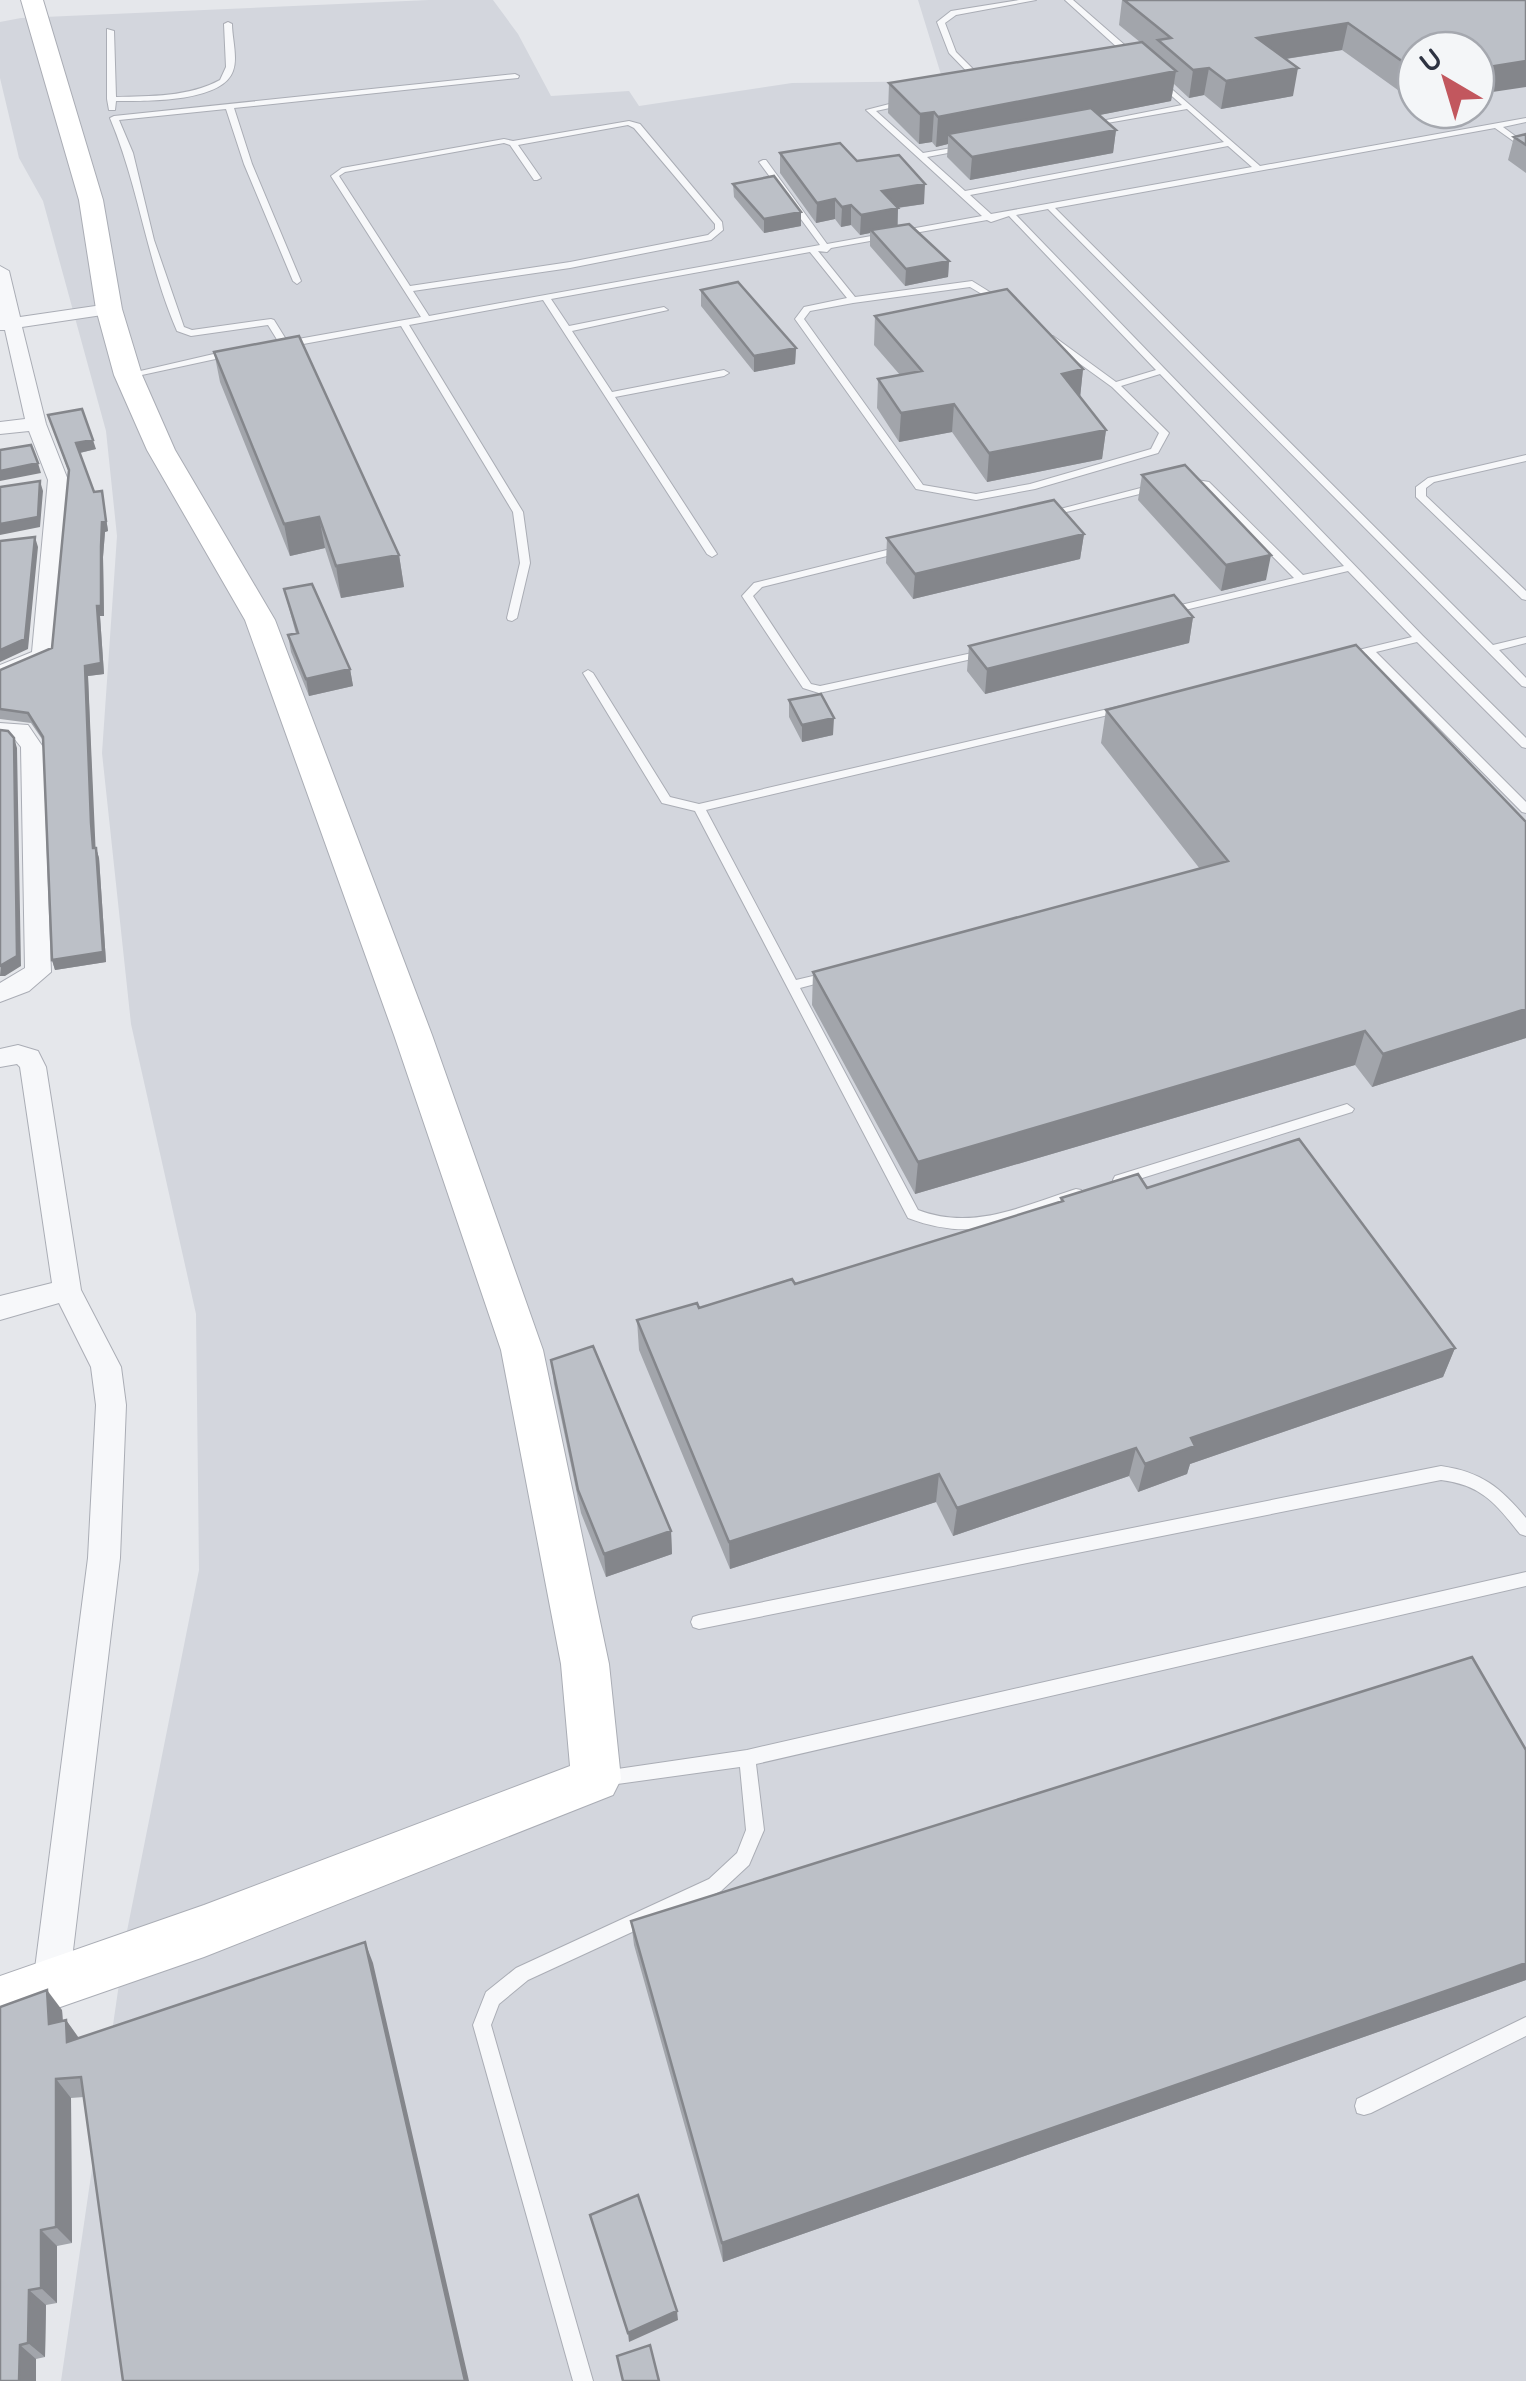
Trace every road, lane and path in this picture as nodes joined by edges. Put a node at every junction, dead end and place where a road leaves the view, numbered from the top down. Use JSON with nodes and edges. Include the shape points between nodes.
{"nodes":[{"id":1,"x":32,"y":0,"type":"edge"},
{"id":2,"x":1032,"y":0,"type":"edge"},
{"id":3,"x":1069,"y":0,"type":"edge"},
{"id":4,"x":228,"y":24,"type":"dead end"},
{"id":5,"x":110,"y":30,"type":"dead end"},
{"id":6,"x":1122,"y":67,"type":"edge"},
{"id":7,"x":1153,"y":74,"type":"edge"},
{"id":8,"x":515,"y":76,"type":"dead end"},
{"id":9,"x":970,"y":92,"type":"edge"},
{"id":10,"x":111,"y":100,"type":"junction"},
{"id":11,"x":914,"y":101,"type":"edge"},
{"id":12,"x":229,"y":106,"type":"junction"},
{"id":13,"x":1188,"y":106,"type":"junction"},
{"id":14,"x":114,"y":118,"type":"junction"},
{"id":15,"x":1526,"y":120,"type":"edge"},
{"id":16,"x":1496,"y":126,"type":"joint"},
{"id":17,"x":1073,"y":127,"type":"edge"},
{"id":18,"x":1472,"y":130,"type":"edge"},
{"id":19,"x":513,"y":143,"type":"junction"},
{"id":20,"x":1229,"y":143,"type":"junction"},
{"id":21,"x":977,"y":145,"type":"edge"},
{"id":22,"x":1523,"y":149,"type":"edge"},
{"id":23,"x":920,"y":156,"type":"junction"},
{"id":24,"x":764,"y":162,"type":"dead end"},
{"id":25,"x":1256,"y":166,"type":"junction"},
{"id":26,"x":538,"y":178,"type":"dead end"},
{"id":27,"x":963,"y":194,"type":"junction"},
{"id":28,"x":1050,"y":208,"type":"junction"},
{"id":29,"x":1012,"y":215,"type":"junction"},
{"id":30,"x":991,"y":219,"type":"junction"},
{"id":31,"x":827,"y":248,"type":"junction"},
{"id":32,"x":814,"y":251,"type":"junction"},
{"id":33,"x":0,"y":273,"type":"edge"},
{"id":34,"x":297,"y":281,"type":"dead end"},
{"id":35,"x":407,"y":289,"type":"junction"},
{"id":36,"x":548,"y":299,"type":"junction"},
{"id":37,"x":853,"y":300,"type":"junction"},
{"id":38,"x":664,"y":310,"type":"dead end"},
{"id":39,"x":94,"y":311,"type":"junction"},
{"id":40,"x":1015,"y":311,"type":"edge"},
{"id":41,"x":426,"y":320,"type":"junction"},
{"id":42,"x":5,"y":324,"type":"edge"},
{"id":43,"x":404,"y":324,"type":"junction"},
{"id":44,"x":567,"y":329,"type":"junction"},
{"id":45,"x":1040,"y":330,"type":"edge"},
{"id":46,"x":284,"y":344,"type":"junction"},
{"id":47,"x":267,"y":347,"type":"edge"},
{"id":48,"x":250,"y":350,"type":"edge"},
{"id":49,"x":1162,"y":371,"type":"junction"},
{"id":50,"x":724,"y":373,"type":"dead end"},
{"id":51,"x":23,"y":374,"type":"junction"},
{"id":52,"x":128,"y":374,"type":"junction"},
{"id":53,"x":0,"y":377,"type":"edge"},
{"id":54,"x":1116,"y":385,"type":"junction"},
{"id":55,"x":609,"y":395,"type":"junction"},
{"id":56,"x":36,"y":424,"type":"junction"},
{"id":57,"x":0,"y":428,"type":"edge"},
{"id":58,"x":1526,"y":458,"type":"edge"},
{"id":59,"x":1182,"y":480,"type":"edge"},
{"id":60,"x":1162,"y":485,"type":"edge"},
{"id":61,"x":1028,"y":518,"type":"edge"},
{"id":62,"x":912,"y":547,"type":"edge"},
{"id":63,"x":712,"y":554,"type":"dead end"},
{"id":64,"x":1350,"y":567,"type":"junction"},
{"id":65,"x":1301,"y":579,"type":"junction"},
{"id":66,"x":1526,"y":597,"type":"edge"},
{"id":67,"x":1151,"y":614,"type":"edge"},
{"id":68,"x":512,"y":618,"type":"dead end"},
{"id":69,"x":1418,"y":638,"type":"junction"},
{"id":70,"x":1526,"y":640,"type":"edge"},
{"id":71,"x":1491,"y":649,"type":"junction"},
{"id":72,"x":1003,"y":650,"type":"edge"},
{"id":73,"x":1368,"y":650,"type":"junction"},
{"id":74,"x":1330,"y":660,"type":"edge"},
{"id":75,"x":0,"y":672,"type":"edge"},
{"id":76,"x":588,"y":673,"type":"dead end"},
{"id":77,"x":1526,"y":684,"type":"edge"},
{"id":78,"x":1138,"y":706,"type":"edge"},
{"id":79,"x":0,"y":730,"type":"edge"},
{"id":80,"x":1526,"y":744,"type":"edge"},
{"id":81,"x":699,"y":808,"type":"junction"},
{"id":82,"x":1526,"y":809,"type":"edge"},
{"id":83,"x":850,"y":971,"type":"edge"},
{"id":84,"x":792,"y":986,"type":"junction"},
{"id":85,"x":0,"y":993,"type":"edge"},
{"id":86,"x":0,"y":1058,"type":"edge"},
{"id":87,"x":1346,"y":1109,"type":"dead end"},
{"id":88,"x":1103,"y":1186,"type":"edge"},
{"id":89,"x":1084,"y":1192,"type":"edge"},
{"id":90,"x":67,"y":1290,"type":"junction"},
{"id":91,"x":0,"y":1308,"type":"edge"},
{"id":92,"x":1526,"y":1529,"type":"edge"},
{"id":93,"x":1526,"y":1579,"type":"edge"},
{"id":94,"x":699,"y":1622,"type":"dead end"},
{"id":95,"x":746,"y":1758,"type":"junction"},
{"id":96,"x":596,"y":1779,"type":"junction"},
{"id":97,"x":66,"y":1979,"type":"junction"},
{"id":98,"x":0,"y":2002,"type":"edge"},
{"id":99,"x":0,"y":2014,"type":"edge"},
{"id":100,"x":1526,"y":2026,"type":"edge"},
{"id":101,"x":1364,"y":2106,"type":"dead end"},
{"id":102,"x":583,"y":2381,"type":"edge"}],
"edges":[{"from":1,"to":39,"type":"main road","via":[[92,200]]},
{"from":2,"to":9,"type":"lane","via":[[954,13],[941,22],[953,53],[989,90]]},
{"from":3,"to":6,"type":"lane","via":[[1141,64]]},
{"from":4,"to":10,"type":"lane","via":[[224,82],[198,93]]},
{"from":5,"to":10,"type":"lane"},
{"from":7,"to":13,"type":"lane"},
{"from":8,"to":12,"type":"lane"},
{"from":10,"to":14,"type":"lane"},
{"from":11,"to":23,"type":"lane","via":[[870,110]]},
{"from":12,"to":14,"type":"lane"},
{"from":12,"to":34,"type":"lane"},
{"from":13,"to":17,"type":"lane"},
{"from":13,"to":20,"type":"lane"},
{"from":14,"to":46,"type":"lane","via":[[180,329],[271,322]]},
{"from":15,"to":16,"type":"lane"},
{"from":16,"to":22,"type":"lane"},
{"from":18,"to":25,"type":"lane"},
{"from":19,"to":26,"type":"lane"},
{"from":19,"to":35,"type":"lane","via":[[334,176]]},
{"from":19,"to":35,"type":"lane","via":[[637,126],[719,230],[711,238],[570,266]]},
{"from":20,"to":25,"type":"lane"},
{"from":20,"to":27,"type":"lane"},
{"from":21,"to":23,"type":"lane"},
{"from":23,"to":27,"type":"lane"},
{"from":24,"to":31,"type":"lane"},
{"from":25,"to":28,"type":"lane"},
{"from":27,"to":30,"type":"lane"},
{"from":28,"to":29,"type":"lane"},
{"from":28,"to":71,"type":"lane"},
{"from":29,"to":30,"type":"lane"},
{"from":29,"to":49,"type":"lane"},
{"from":30,"to":31,"type":"lane"},
{"from":31,"to":32,"type":"lane"},
{"from":32,"to":36,"type":"lane"},
{"from":32,"to":37,"type":"lane"},
{"from":33,"to":42,"type":"street"},
{"from":35,"to":41,"type":"lane"},
{"from":36,"to":41,"type":"lane"},
{"from":36,"to":44,"type":"lane"},
{"from":37,"to":40,"type":"lane","via":[[972,284]]},
{"from":37,"to":54,"type":"lane","via":[[808,308],[799,319],[920,487],[976,497],[1155,451],[1164,433]]},
{"from":38,"to":44,"type":"lane"},
{"from":39,"to":42,"type":"street"},
{"from":39,"to":52,"type":"main road"},
{"from":41,"to":43,"type":"lane"},
{"from":42,"to":51,"type":"street"},
{"from":43,"to":46,"type":"lane"},
{"from":43,"to":68,"type":"lane","via":[[518,512],[526,563]]},
{"from":44,"to":55,"type":"lane"},
{"from":45,"to":54,"type":"lane"},
{"from":46,"to":47,"type":"lane"},
{"from":48,"to":52,"type":"lane"},
{"from":49,"to":54,"type":"lane"},
{"from":49,"to":64,"type":"lane"},
{"from":50,"to":55,"type":"lane"},
{"from":51,"to":53,"type":"street"},
{"from":51,"to":56,"type":"street"},
{"from":52,"to":96,"type":"main road","via":[[161,450],[260,620],[522,1350],[585,1664]]},
{"from":55,"to":63,"type":"lane"},
{"from":56,"to":57,"type":"street"},
{"from":56,"to":75,"type":"street","via":[[48,482],[43,655]]},
{"from":58,"to":66,"type":"lane","via":[[1431,480],[1421,487],[1421,497]]},
{"from":59,"to":65,"type":"lane","via":[[1206,484]]},
{"from":60,"to":61,"type":"lane"},
{"from":62,"to":72,"type":"lane","via":[[758,585],[747,596],[807,686],[820,690]]},
{"from":64,"to":65,"type":"lane"},
{"from":64,"to":69,"type":"lane"},
{"from":65,"to":67,"type":"lane"},
{"from":69,"to":73,"type":"lane"},
{"from":69,"to":80,"type":"lane"},
{"from":70,"to":71,"type":"lane"},
{"from":71,"to":77,"type":"lane"},
{"from":73,"to":74,"type":"lane"},
{"from":73,"to":82,"type":"lane"},
{"from":76,"to":81,"type":"lane","via":[[666,800]]},
{"from":78,"to":81,"type":"lane"},
{"from":79,"to":85,"type":"street","via":[[20,730],[32,747],[38,972]]},
{"from":81,"to":84,"type":"lane"},
{"from":83,"to":84,"type":"lane"},
{"from":84,"to":89,"type":"lane","via":[[914,1214],[937,1226],[972,1227]]},
{"from":86,"to":90,"type":"street","via":[[18,1054],[33,1067]]},
{"from":87,"to":88,"type":"lane"},
{"from":90,"to":91,"type":"street"},
{"from":90,"to":97,"type":"street","via":[[106,1367],[111,1405]]},
{"from":92,"to":94,"type":"lane","via":[[1469,1475],[1441,1473]]},
{"from":93,"to":95,"type":"lane"},
{"from":95,"to":96,"type":"lane"},
{"from":95,"to":102,"type":"lane","via":[[755,1830],[743,1859],[715,1886],[522,1974],[492,1998],[482,2025]]},
{"from":96,"to":97,"type":"main road"},
{"from":97,"to":98,"type":"main road"},
{"from":98,"to":99,"type":"street"},
{"from":100,"to":101,"type":"lane"}]}
